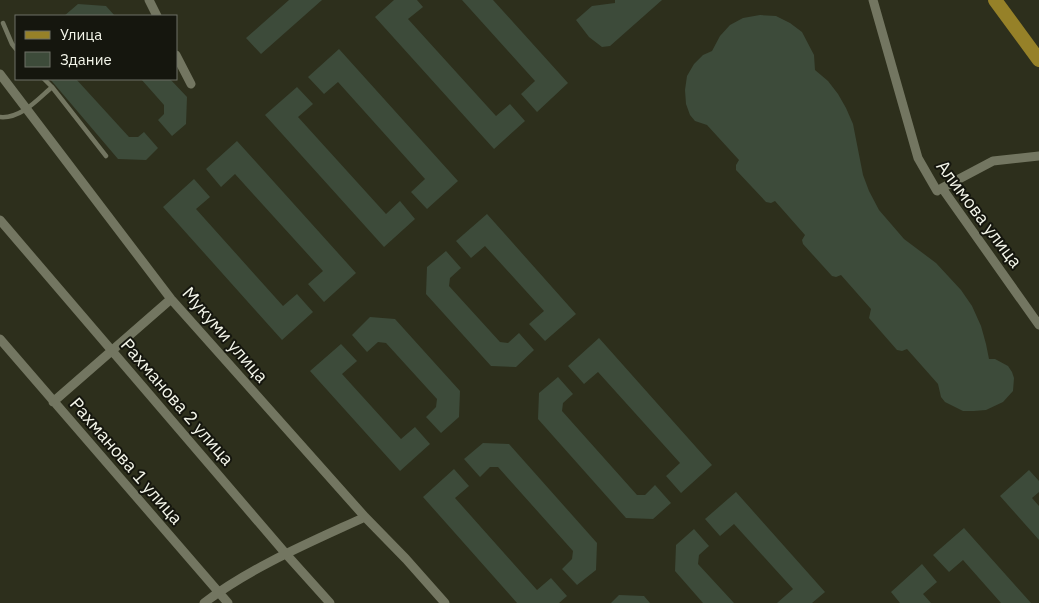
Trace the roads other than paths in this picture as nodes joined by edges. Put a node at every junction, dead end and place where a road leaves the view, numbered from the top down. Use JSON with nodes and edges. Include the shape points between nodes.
{"nodes":[{"id":1,"x":149,"y":0,"type":"edge"},
{"id":2,"x":873,"y":0,"type":"edge"},
{"id":3,"x":995,"y":0,"type":"edge"},
{"id":4,"x":156,"y":15,"type":"edge"},
{"id":5,"x":3,"y":23,"type":"dead end"},
{"id":6,"x":15,"y":48,"type":"edge"},
{"id":7,"x":178,"y":59,"type":"edge"},
{"id":8,"x":1039,"y":60,"type":"edge"},
{"id":9,"x":0,"y":74,"type":"edge"},
{"id":10,"x":45,"y":80,"type":"edge"},
{"id":11,"x":191,"y":84,"type":"dead end"},
{"id":12,"x":52,"y":86,"type":"junction"},
{"id":13,"x":26,"y":109,"type":"junction"},
{"id":14,"x":0,"y":117,"type":"edge"},
{"id":15,"x":106,"y":156,"type":"dead end"},
{"id":16,"x":1039,"y":156,"type":"edge"},
{"id":17,"x":942,"y":188,"type":"junction"},
{"id":18,"x":0,"y":220,"type":"edge"},
{"id":19,"x":171,"y":299,"type":"junction"},
{"id":20,"x":1039,"y":325,"type":"edge"},
{"id":21,"x":0,"y":339,"type":"edge"},
{"id":22,"x":112,"y":351,"type":"junction"},
{"id":23,"x":53,"y":402,"type":"junction"},
{"id":24,"x":365,"y":517,"type":"junction"},
{"id":25,"x":286,"y":554,"type":"junction"},
{"id":26,"x":218,"y":592,"type":"junction"},
{"id":27,"x":204,"y":603,"type":"edge"},
{"id":28,"x":228,"y":603,"type":"edge"},
{"id":29,"x":330,"y":603,"type":"edge"},
{"id":30,"x":445,"y":603,"type":"edge"}],
"edges":[{"from":1,"to":4,"type":"street"},
{"from":2,"to":17,"type":"street","name":"Алимова улица","via":[[918,158],[937,191]]},
{"from":3,"to":8,"type":"main road"},
{"from":5,"to":6,"type":"lane"},
{"from":7,"to":11,"type":"street"},
{"from":9,"to":13,"type":"street","name":"Мукуми улица"},
{"from":10,"to":12,"type":"lane"},
{"from":12,"to":13,"type":"lane"},
{"from":12,"to":15,"type":"lane"},
{"from":13,"to":14,"type":"lane","via":[[8,118]]},
{"from":13,"to":19,"type":"street","name":"Мукуми улица"},
{"from":16,"to":17,"type":"street","via":[[993,161]]},
{"from":17,"to":20,"type":"street","name":"Алимова улица"},
{"from":18,"to":22,"type":"street","name":"Рахманова 2 улица"},
{"from":19,"to":22,"type":"street"},
{"from":19,"to":24,"type":"street","name":"Мукуми улица"},
{"from":21,"to":23,"type":"street","name":"Рахманова 1 улица"},
{"from":22,"to":23,"type":"street"},
{"from":22,"to":25,"type":"street","name":"Рахманова 2 улица"},
{"from":23,"to":26,"type":"street","name":"Рахманова 1 улица"},
{"from":24,"to":25,"type":"street"},
{"from":24,"to":30,"type":"street","name":"Мукуми улица"},
{"from":25,"to":26,"type":"street"},
{"from":25,"to":29,"type":"street","name":"Рахманова 2 улица"},
{"from":26,"to":27,"type":"street"},
{"from":26,"to":28,"type":"street","name":"Рахманова 1 улица"}]}
